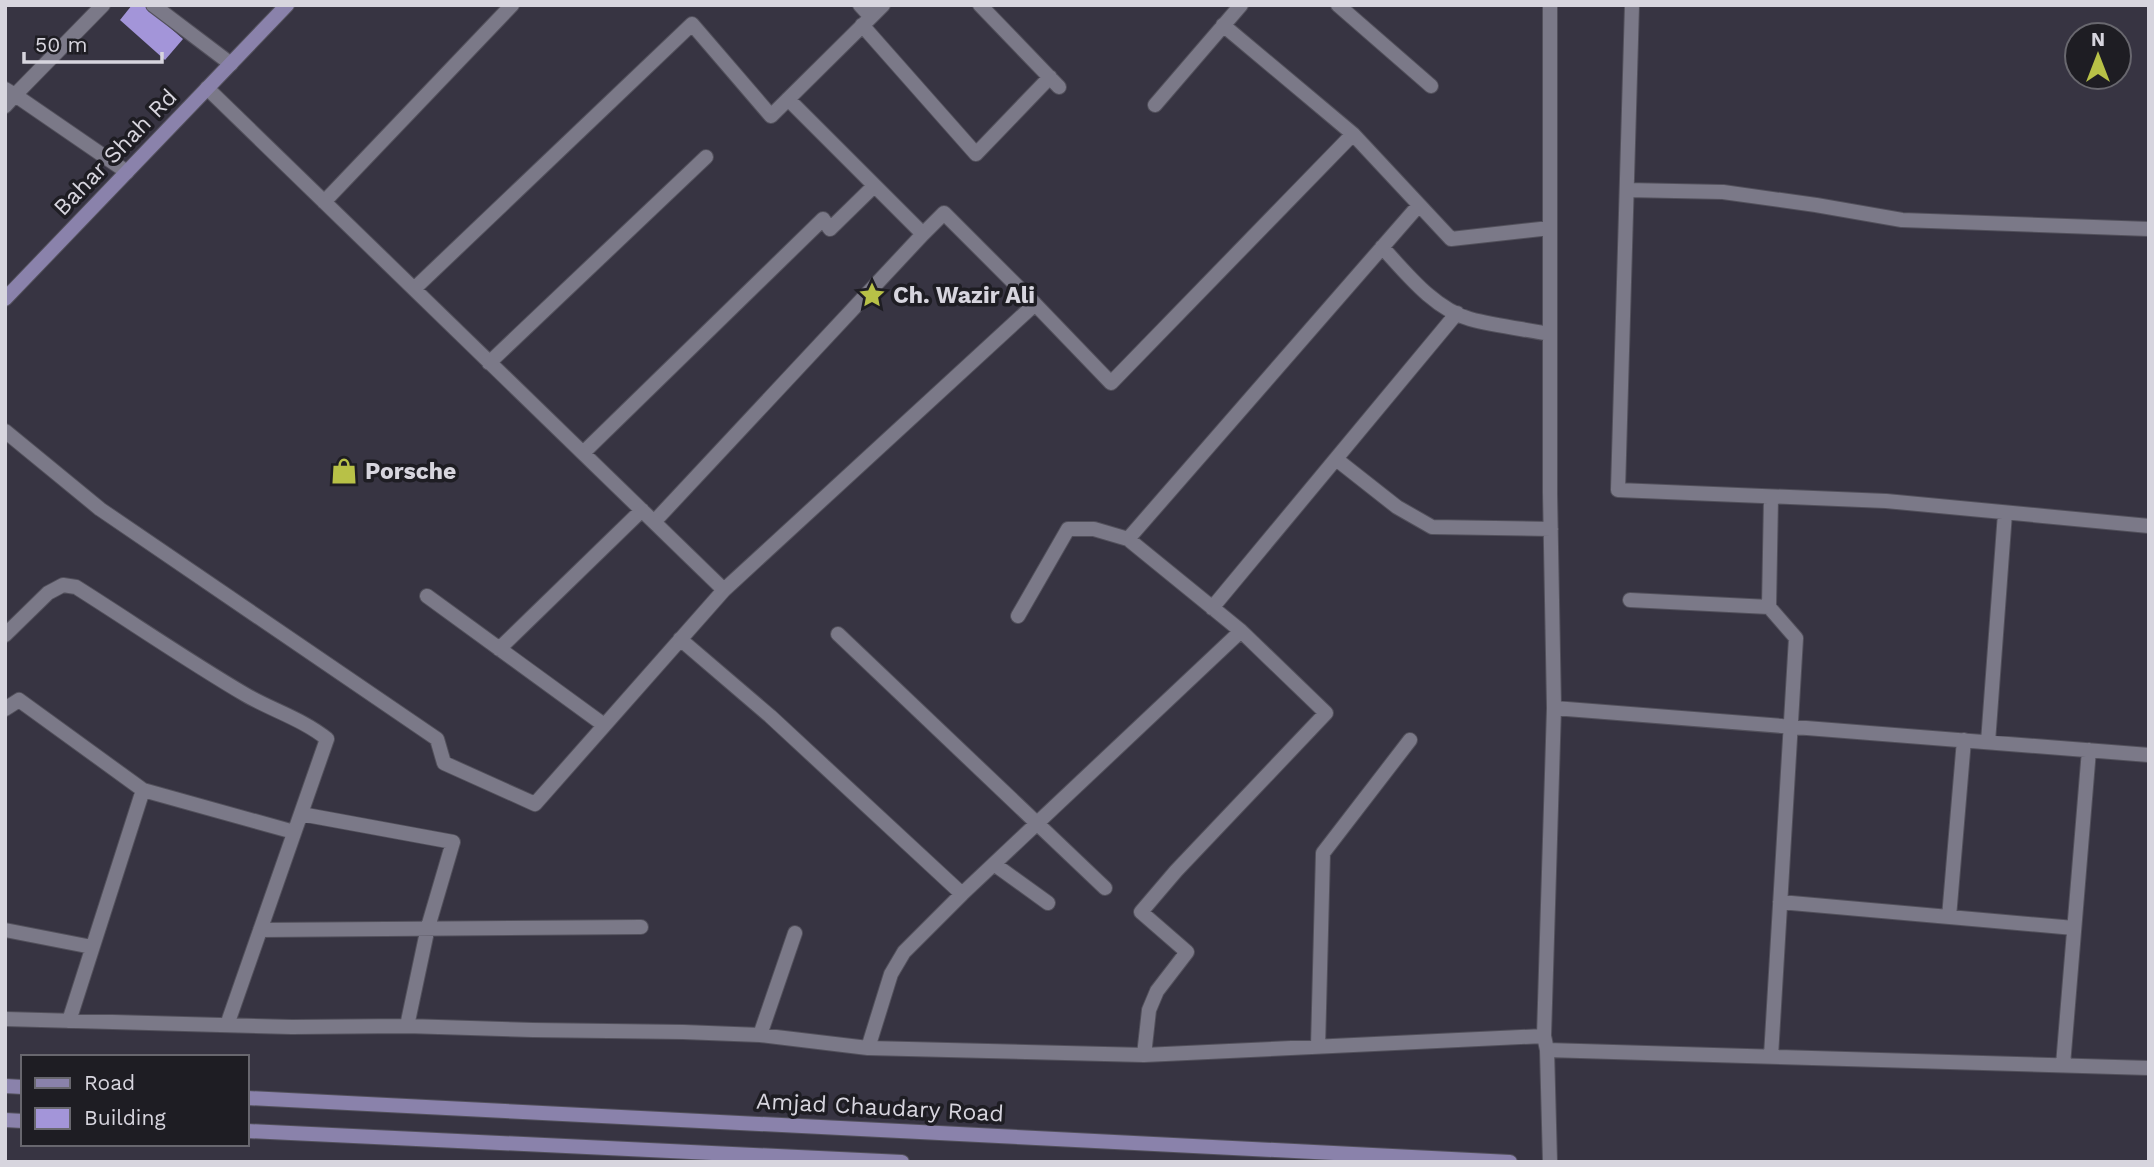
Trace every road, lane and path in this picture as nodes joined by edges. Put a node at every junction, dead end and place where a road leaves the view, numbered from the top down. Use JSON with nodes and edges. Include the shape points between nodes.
{"nodes":[{"id":1,"x":103,"y":5,"type":"edge"},
{"id":2,"x":153,"y":5,"type":"edge"},
{"id":3,"x":287,"y":5,"type":"edge"},
{"id":4,"x":512,"y":5,"type":"edge"},
{"id":5,"x":860,"y":5,"type":"edge"},
{"id":6,"x":883,"y":5,"type":"edge"},
{"id":7,"x":981,"y":5,"type":"edge"},
{"id":8,"x":1241,"y":5,"type":"edge"},
{"id":9,"x":1338,"y":5,"type":"edge"},
{"id":10,"x":1550,"y":5,"type":"edge"},
{"id":11,"x":1632,"y":5,"type":"edge"},
{"id":12,"x":867,"y":21,"type":"junction"},
{"id":13,"x":1223,"y":25,"type":"junction"},
{"id":14,"x":231,"y":64,"type":"junction"},
{"id":15,"x":1431,"y":86,"type":"dead end"},
{"id":16,"x":207,"y":88,"type":"junction"},
{"id":17,"x":8,"y":96,"type":"edge"},
{"id":18,"x":788,"y":99,"type":"junction"},
{"id":19,"x":1155,"y":105,"type":"dead end"},
{"id":20,"x":1353,"y":134,"type":"junction"},
{"id":21,"x":706,"y":157,"type":"dead end"},
{"id":22,"x":127,"y":172,"type":"junction"},
{"id":23,"x":874,"y":186,"type":"junction"},
{"id":24,"x":1627,"y":190,"type":"junction"},
{"id":25,"x":324,"y":202,"type":"junction"},
{"id":26,"x":1419,"y":205,"type":"junction"},
{"id":27,"x":1550,"y":228,"type":"junction"},
{"id":28,"x":2149,"y":229,"type":"edge"},
{"id":29,"x":923,"y":234,"type":"junction"},
{"id":30,"x":1382,"y":247,"type":"junction"},
{"id":31,"x":414,"y":289,"type":"junction"},
{"id":32,"x":5,"y":299,"type":"edge"},
{"id":33,"x":1035,"y":304,"type":"junction"},
{"id":34,"x":1457,"y":313,"type":"junction"},
{"id":35,"x":1550,"y":334,"type":"junction"},
{"id":36,"x":489,"y":363,"type":"junction"},
{"id":37,"x":5,"y":431,"type":"edge"},
{"id":38,"x":583,"y":453,"type":"junction"},
{"id":39,"x":1336,"y":459,"type":"junction"},
{"id":40,"x":1771,"y":497,"type":"junction"},
{"id":41,"x":642,"y":510,"type":"junction"},
{"id":42,"x":2005,"y":513,"type":"junction"},
{"id":43,"x":654,"y":522,"type":"junction"},
{"id":44,"x":2149,"y":527,"type":"edge"},
{"id":45,"x":1551,"y":529,"type":"junction"},
{"id":46,"x":1128,"y":539,"type":"junction"},
{"id":47,"x":724,"y":590,"type":"junction"},
{"id":48,"x":426,"y":596,"type":"dead end"},
{"id":49,"x":1630,"y":600,"type":"dead end"},
{"id":50,"x":1769,"y":607,"type":"junction"},
{"id":51,"x":1212,"y":608,"type":"junction"},
{"id":52,"x":1018,"y":616,"type":"dead end"},
{"id":53,"x":1241,"y":631,"type":"junction"},
{"id":54,"x":838,"y":634,"type":"dead end"},
{"id":55,"x":5,"y":635,"type":"edge"},
{"id":56,"x":680,"y":639,"type":"junction"},
{"id":57,"x":499,"y":649,"type":"junction"},
{"id":58,"x":1554,"y":708,"type":"junction"},
{"id":59,"x":5,"y":709,"type":"edge"},
{"id":60,"x":604,"y":725,"type":"junction"},
{"id":61,"x":1791,"y":727,"type":"junction"},
{"id":62,"x":1410,"y":740,"type":"dead end"},
{"id":63,"x":1964,"y":740,"type":"junction"},
{"id":64,"x":1988,"y":742,"type":"junction"},
{"id":65,"x":2089,"y":750,"type":"junction"},
{"id":66,"x":2149,"y":755,"type":"edge"},
{"id":67,"x":143,"y":790,"type":"junction"},
{"id":68,"x":301,"y":814,"type":"junction"},
{"id":69,"x":1037,"y":824,"type":"junction"},
{"id":70,"x":294,"y":832,"type":"junction"},
{"id":71,"x":994,"y":864,"type":"junction"},
{"id":72,"x":1104,"y":888,"type":"dead end"},
{"id":73,"x":962,"y":894,"type":"junction"},
{"id":74,"x":1780,"y":902,"type":"junction"},
{"id":75,"x":1048,"y":903,"type":"dead end"},
{"id":76,"x":1949,"y":917,"type":"junction"},
{"id":77,"x":428,"y":927,"type":"junction"},
{"id":78,"x":641,"y":927,"type":"dead end"},
{"id":79,"x":2074,"y":928,"type":"junction"},
{"id":80,"x":5,"y":930,"type":"edge"},
{"id":81,"x":260,"y":930,"type":"junction"},
{"id":82,"x":795,"y":933,"type":"dead end"},
{"id":83,"x":92,"y":947,"type":"junction"},
{"id":84,"x":5,"y":1019,"type":"edge"},
{"id":85,"x":69,"y":1021,"type":"junction"},
{"id":86,"x":227,"y":1025,"type":"junction"},
{"id":87,"x":407,"y":1026,"type":"junction"},
{"id":88,"x":760,"y":1035,"type":"junction"},
{"id":89,"x":1546,"y":1043,"type":"junction"},
{"id":90,"x":1318,"y":1047,"type":"junction"},
{"id":91,"x":868,"y":1048,"type":"junction"},
{"id":92,"x":1144,"y":1055,"type":"junction"},
{"id":93,"x":1771,"y":1056,"type":"junction"},
{"id":94,"x":2063,"y":1065,"type":"junction"},
{"id":95,"x":2149,"y":1068,"type":"edge"},
{"id":96,"x":248,"y":1098,"type":"edge"},
{"id":97,"x":248,"y":1131,"type":"edge"},
{"id":98,"x":902,"y":1162,"type":"edge"},
{"id":99,"x":1510,"y":1162,"type":"edge"},
{"id":100,"x":1550,"y":1162,"type":"edge"}],
"edges":[{"from":1,"to":17,"type":"street"},
{"from":2,"to":14,"type":"street"},
{"from":3,"to":14,"type":"main road","name":"Bahar Shah Rd"},
{"from":4,"to":25,"type":"street"},
{"from":5,"to":12,"type":"street"},
{"from":6,"to":12,"type":"street"},
{"from":7,"to":12,"type":"street","via":[[1054,82],[976,154]]},
{"from":8,"to":13,"type":"street"},
{"from":9,"to":15,"type":"street"},
{"from":10,"to":27,"type":"street"},
{"from":11,"to":24,"type":"street"},
{"from":12,"to":18,"type":"street"},
{"from":13,"to":19,"type":"street"},
{"from":13,"to":20,"type":"street"},
{"from":14,"to":16,"type":"main road","name":"Bahar Shah Rd"},
{"from":16,"to":22,"type":"main road","name":"Bahar Shah Rd"},
{"from":16,"to":25,"type":"street"},
{"from":17,"to":22,"type":"street"},
{"from":18,"to":23,"type":"street"},
{"from":18,"to":31,"type":"street","via":[[771,116],[692,24]]},
{"from":20,"to":26,"type":"street"},
{"from":20,"to":33,"type":"street","via":[[1111,383]]},
{"from":21,"to":36,"type":"street"},
{"from":22,"to":32,"type":"main road","name":"Bahar Shah Rd"},
{"from":23,"to":29,"type":"street"},
{"from":23,"to":38,"type":"street","via":[[830,229],[823,219]]},
{"from":24,"to":28,"type":"street","via":[[1723,192],[1902,220]]},
{"from":24,"to":40,"type":"street","via":[[1618,490]]},
{"from":25,"to":31,"type":"street"},
{"from":26,"to":27,"type":"street","via":[[1451,239]]},
{"from":26,"to":30,"type":"street"},
{"from":27,"to":35,"type":"street"},
{"from":29,"to":33,"type":"street","via":[[944,213]]},
{"from":29,"to":43,"type":"street"},
{"from":30,"to":34,"type":"street","via":[[1416,284]]},
{"from":30,"to":46,"type":"street"},
{"from":31,"to":36,"type":"street"},
{"from":33,"to":47,"type":"street"},
{"from":34,"to":35,"type":"street"},
{"from":34,"to":39,"type":"street"},
{"from":35,"to":45,"type":"street"},
{"from":36,"to":38,"type":"street"},
{"from":37,"to":60,"type":"street","via":[[100,509],[437,739],[444,763],[535,804]]},
{"from":38,"to":41,"type":"street"},
{"from":39,"to":45,"type":"street","via":[[1397,507],[1432,527]]},
{"from":39,"to":51,"type":"street"},
{"from":40,"to":42,"type":"street"},
{"from":40,"to":50,"type":"street"},
{"from":41,"to":43,"type":"street"},
{"from":41,"to":57,"type":"street"},
{"from":42,"to":44,"type":"street"},
{"from":42,"to":64,"type":"street"},
{"from":43,"to":47,"type":"street"},
{"from":45,"to":58,"type":"street"},
{"from":46,"to":51,"type":"street"},
{"from":46,"to":52,"type":"street","via":[[1094,529],[1068,529]]},
{"from":47,"to":56,"type":"street"},
{"from":48,"to":57,"type":"street"},
{"from":49,"to":50,"type":"street"},
{"from":50,"to":61,"type":"street","via":[[1796,638]]},
{"from":51,"to":53,"type":"street"},
{"from":53,"to":69,"type":"street"},
{"from":53,"to":92,"type":"street","via":[[1326,713],[1141,912],[1187,952],[1157,991],[1149,1010]]},
{"from":54,"to":69,"type":"street"},
{"from":55,"to":68,"type":"street","via":[[48,593],[63,585],[76,587],[211,674],[317,731],[327,739]]},
{"from":56,"to":60,"type":"street"},
{"from":56,"to":73,"type":"street"},
{"from":57,"to":60,"type":"street"},
{"from":58,"to":61,"type":"street"},
{"from":58,"to":89,"type":"street"},
{"from":59,"to":67,"type":"street","via":[[19,700]]},
{"from":61,"to":63,"type":"street"},
{"from":61,"to":74,"type":"street"},
{"from":62,"to":90,"type":"street","via":[[1324,853]]},
{"from":63,"to":64,"type":"street"},
{"from":63,"to":76,"type":"street"},
{"from":64,"to":65,"type":"street"},
{"from":65,"to":66,"type":"street"},
{"from":65,"to":79,"type":"street"},
{"from":67,"to":70,"type":"street"},
{"from":67,"to":83,"type":"street"},
{"from":68,"to":70,"type":"street"},
{"from":68,"to":77,"type":"street","via":[[453,842]]},
{"from":69,"to":71,"type":"street"},
{"from":69,"to":72,"type":"street"},
{"from":70,"to":81,"type":"street"},
{"from":71,"to":73,"type":"street"},
{"from":71,"to":75,"type":"street"},
{"from":73,"to":91,"type":"street","via":[[904,952],[891,974]]},
{"from":74,"to":76,"type":"street"},
{"from":74,"to":93,"type":"street"},
{"from":76,"to":79,"type":"street"},
{"from":77,"to":78,"type":"street"},
{"from":77,"to":81,"type":"street"},
{"from":77,"to":87,"type":"street"},
{"from":79,"to":94,"type":"street"},
{"from":80,"to":83,"type":"street"},
{"from":81,"to":86,"type":"street"},
{"from":82,"to":88,"type":"street"},
{"from":83,"to":85,"type":"street"},
{"from":84,"to":85,"type":"street"},
{"from":85,"to":86,"type":"street"},
{"from":86,"to":87,"type":"street"},
{"from":87,"to":88,"type":"street"},
{"from":88,"to":91,"type":"street"},
{"from":89,"to":90,"type":"street"},
{"from":89,"to":93,"type":"street"},
{"from":89,"to":100,"type":"street"},
{"from":90,"to":92,"type":"street"},
{"from":91,"to":92,"type":"street"},
{"from":93,"to":94,"type":"street"},
{"from":94,"to":95,"type":"street"},
{"from":96,"to":99,"type":"main road","name":"Amjad Chaudary Road"},
{"from":97,"to":98,"type":"main road"}]}
